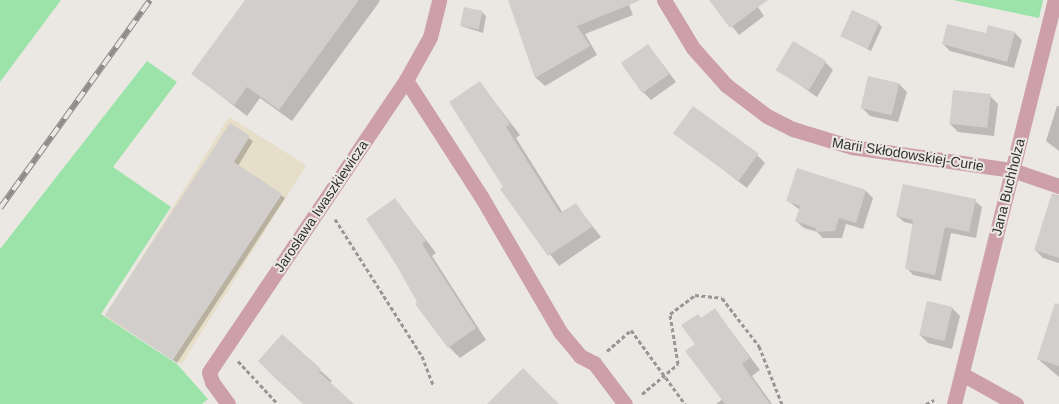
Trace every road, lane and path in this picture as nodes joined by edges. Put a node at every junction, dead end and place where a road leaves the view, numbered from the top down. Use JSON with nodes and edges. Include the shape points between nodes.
{"nodes":[{"id":1,"x":439,"y":0,"type":"edge"},
{"id":2,"x":664,"y":0,"type":"edge"},
{"id":3,"x":1055,"y":0,"type":"edge"},
{"id":4,"x":406,"y":80,"type":"junction"},
{"id":5,"x":1012,"y":170,"type":"junction"},
{"id":6,"x":1059,"y":186,"type":"edge"},
{"id":7,"x":330,"y":213,"type":"dead end"},
{"id":8,"x":594,"y":363,"type":"junction"},
{"id":9,"x":962,"y":374,"type":"junction"},
{"id":10,"x":665,"y":376,"type":"junction"},
{"id":11,"x":433,"y":385,"type":"dead end"},
{"id":12,"x":631,"y":401,"type":"edge"},
{"id":13,"x":228,"y":404,"type":"edge"},
{"id":14,"x":685,"y":404,"type":"edge"},
{"id":15,"x":782,"y":404,"type":"edge"},
{"id":16,"x":954,"y":404,"type":"edge"},
{"id":17,"x":1016,"y":404,"type":"edge"}],
"edges":[{"from":1,"to":4,"type":"street","name":"Jarosława Iwaszkiewicza","via":[[430,37]]},
{"from":2,"to":5,"type":"street","name":"Marii Skłodowskiej-Curie","via":[[684,35],[720,80],[752,105],[792,129],[852,147]]},
{"from":3,"to":5,"type":"street","name":"Jana Buchholza"},
{"from":4,"to":8,"type":"street","via":[[482,198],[561,333],[580,356]]},
{"from":4,"to":13,"type":"street","name":"Jarosława Iwaszkiewicza","via":[[212,366],[209,372],[212,382]]},
{"from":5,"to":6,"type":"street","name":"Marii Skłodowskiej-Curie"},
{"from":5,"to":9,"type":"street","name":"Jana Buchholza"},
{"from":7,"to":11,"type":"path","via":[[422,356]]},
{"from":8,"to":10,"type":"path","via":[[632,330]]},
{"from":8,"to":12,"type":"street"},
{"from":9,"to":16,"type":"street","name":"Jana Buchholza"},
{"from":9,"to":17,"type":"street"},
{"from":10,"to":12,"type":"path"},
{"from":10,"to":14,"type":"path"},
{"from":10,"to":15,"type":"path","via":[[678,364],[670,314],[695,295],[722,298],[759,346]]}]}
